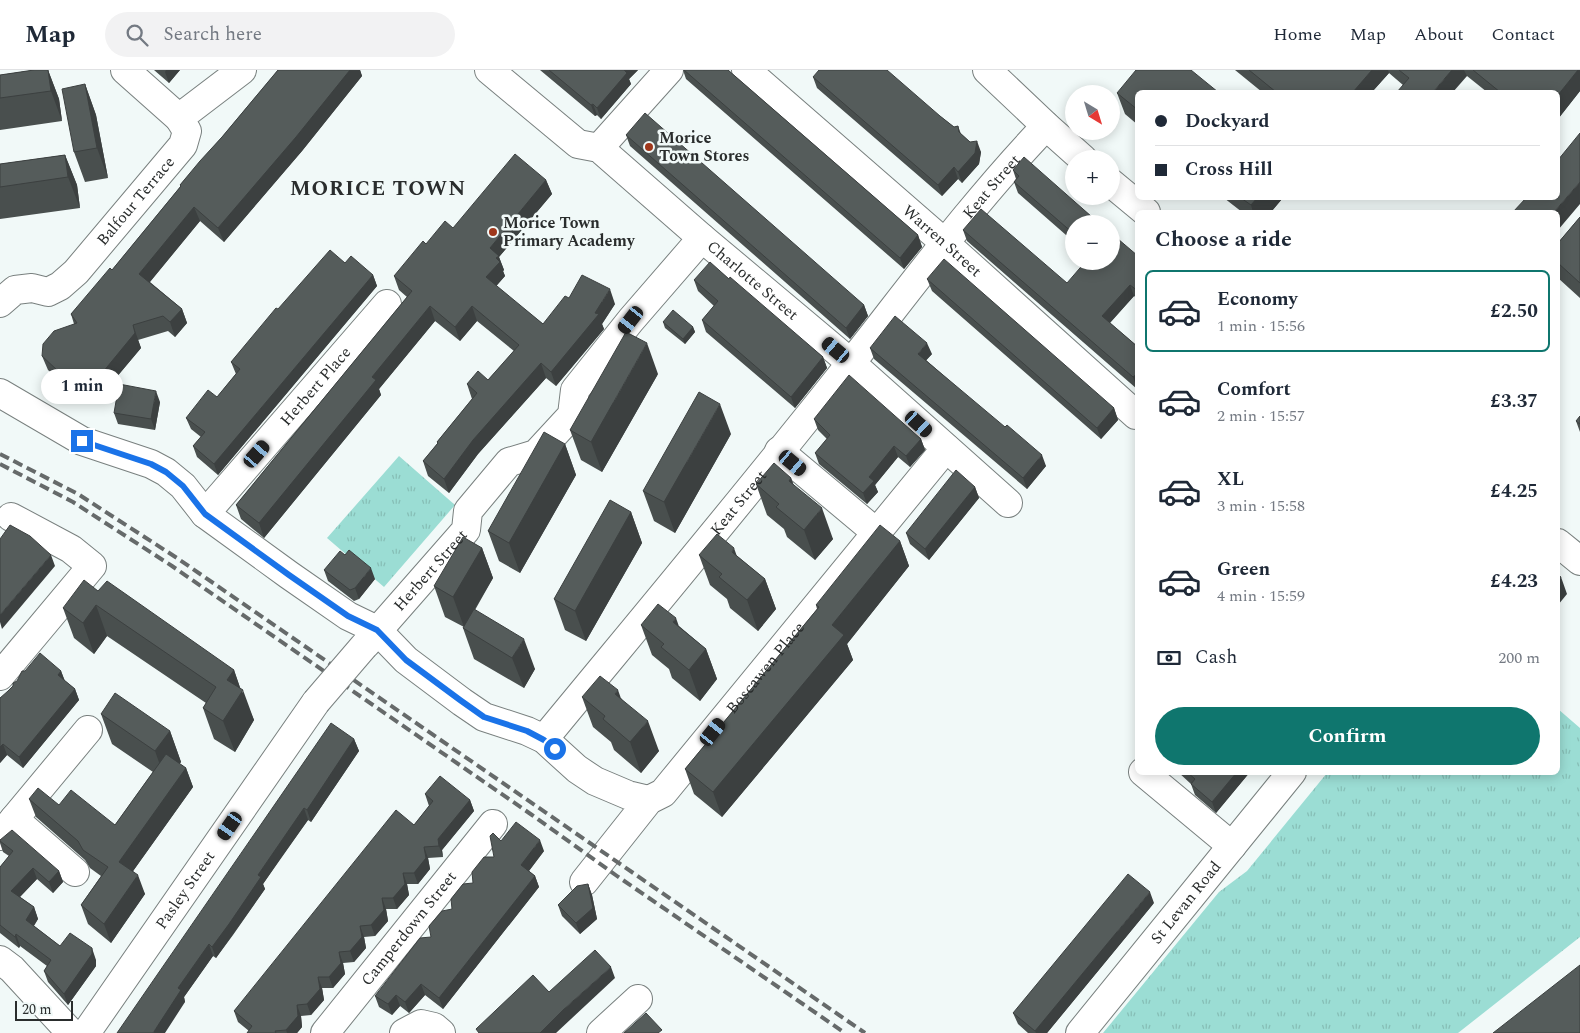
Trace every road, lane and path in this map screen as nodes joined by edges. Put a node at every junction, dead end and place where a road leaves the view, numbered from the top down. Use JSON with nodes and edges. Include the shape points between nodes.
{"nodes":[{"id":1,"x":125,"y":70,"type":"edge"},
{"id":2,"x":242,"y":70,"type":"edge"},
{"id":3,"x":489,"y":70,"type":"edge"},
{"id":4,"x":669,"y":70,"type":"edge"},
{"id":5,"x":746,"y":70,"type":"edge"},
{"id":6,"x":987,"y":70,"type":"edge"},
{"id":7,"x":179,"y":118,"type":"junction"},
{"id":8,"x":1046,"y":126,"type":"junction"},
{"id":9,"x":599,"y":148,"type":"junction"},
{"id":10,"x":1074,"y":150,"type":"edge"},
{"id":11,"x":1120,"y":190,"type":"edge"},
{"id":12,"x":1144,"y":210,"type":"edge"},
{"id":13,"x":702,"y":238,"type":"junction"},
{"id":14,"x":946,"y":244,"type":"junction"},
{"id":15,"x":0,"y":303,"type":"edge"},
{"id":16,"x":387,"y":304,"type":"dead end"},
{"id":17,"x":851,"y":363,"type":"junction"},
{"id":18,"x":0,"y":393,"type":"edge"},
{"id":19,"x":1135,"y":415,"type":"edge"},
{"id":20,"x":946,"y":448,"type":"junction"},
{"id":21,"x":779,"y":451,"type":"junction"},
{"id":22,"x":1008,"y":503,"type":"dead end"},
{"id":23,"x":205,"y":514,"type":"junction"},
{"id":24,"x":11,"y":517,"type":"dead end"},
{"id":25,"x":877,"y":533,"type":"junction"},
{"id":26,"x":1560,"y":545,"type":"edge"},
{"id":27,"x":1580,"y":561,"type":"edge"},
{"id":28,"x":371,"y":638,"type":"junction"},
{"id":29,"x":0,"y":676,"type":"edge"},
{"id":30,"x":88,"y":730,"type":"dead end"},
{"id":31,"x":544,"y":740,"type":"junction"},
{"id":32,"x":1146,"y":775,"type":"edge"},
{"id":33,"x":1290,"y":775,"type":"edge"},
{"id":34,"x":649,"y":800,"type":"junction"},
{"id":35,"x":493,"y":824,"type":"dead end"},
{"id":36,"x":7,"y":828,"type":"edge"},
{"id":37,"x":1232,"y":846,"type":"junction"},
{"id":38,"x":75,"y":872,"type":"dead end"},
{"id":39,"x":584,"y":882,"type":"dead end"},
{"id":40,"x":0,"y":960,"type":"edge"},
{"id":41,"x":638,"y":999,"type":"dead end"},
{"id":42,"x":71,"y":1033,"type":"edge"},
{"id":43,"x":86,"y":1033,"type":"edge"},
{"id":44,"x":325,"y":1033,"type":"edge"},
{"id":45,"x":404,"y":1033,"type":"edge"},
{"id":46,"x":441,"y":1033,"type":"edge"},
{"id":47,"x":601,"y":1033,"type":"edge"},
{"id":48,"x":1080,"y":1033,"type":"edge"}],
"edges":[{"from":1,"to":7,"type":"street"},
{"from":2,"to":7,"type":"street"},
{"from":3,"to":9,"type":"street","name":"Charlotte Street","via":[[578,144]]},
{"from":4,"to":9,"type":"street"},
{"from":5,"to":14,"type":"street","name":"Warren Street"},
{"from":6,"to":8,"type":"street"},
{"from":7,"to":15,"type":"street","name":"Balfour Terrace","via":[[187,131],[183,145],[76,272],[48,292],[32,288],[14,290]]},
{"from":8,"to":10,"type":"street"},
{"from":8,"to":14,"type":"street","name":"Keat Street","via":[[988,189]]},
{"from":9,"to":13,"type":"street","name":"Charlotte Street"},
{"from":11,"to":12,"type":"street"},
{"from":13,"to":17,"type":"street","name":"Charlotte Street"},
{"from":13,"to":28,"type":"street","name":"Herbert Street","via":[[575,390],[572,415],[536,454],[509,462],[468,510],[466,530]]},
{"from":14,"to":17,"type":"street","name":"Keat Street"},
{"from":14,"to":19,"type":"street","name":"Warren Street"},
{"from":16,"to":23,"type":"street","name":"Herbert Place"},
{"from":17,"to":20,"type":"street","name":"Charlotte Street"},
{"from":17,"to":21,"type":"street","name":"Keat Street"},
{"from":18,"to":23,"type":"street","via":[[82,441],[166,472],[183,486]]},
{"from":20,"to":22,"type":"street","name":"Charlotte Street"},
{"from":20,"to":25,"type":"street","name":"Boscawen Place"},
{"from":21,"to":25,"type":"street"},
{"from":21,"to":31,"type":"street","name":"Keat Street"},
{"from":23,"to":28,"type":"street","via":[[348,616]]},
{"from":24,"to":29,"type":"street","via":[[71,549],[92,566]]},
{"from":25,"to":34,"type":"street","name":"Boscawen Place","via":[[663,793]]},
{"from":26,"to":27,"type":"street"},
{"from":28,"to":31,"type":"street","via":[[484,717]]},
{"from":28,"to":43,"type":"street","name":"Pasley Street","bridge":true,"via":[[316,702]]},
{"from":30,"to":36,"type":"street"},
{"from":31,"to":34,"type":"street","via":[[595,781]]},
{"from":32,"to":37,"type":"street"},
{"from":33,"to":37,"type":"street","name":"St Levan Road"},
{"from":34,"to":39,"type":"street","name":"Boscawen Place"},
{"from":35,"to":44,"type":"street","name":"Camperdown Street"},
{"from":36,"to":38,"type":"street"},
{"from":37,"to":48,"type":"street","name":"St Levan Road"},
{"from":40,"to":42,"type":"street"},
{"from":41,"to":47,"type":"street"},
{"from":45,"to":46,"type":"street","via":[[421,1024]]}]}
